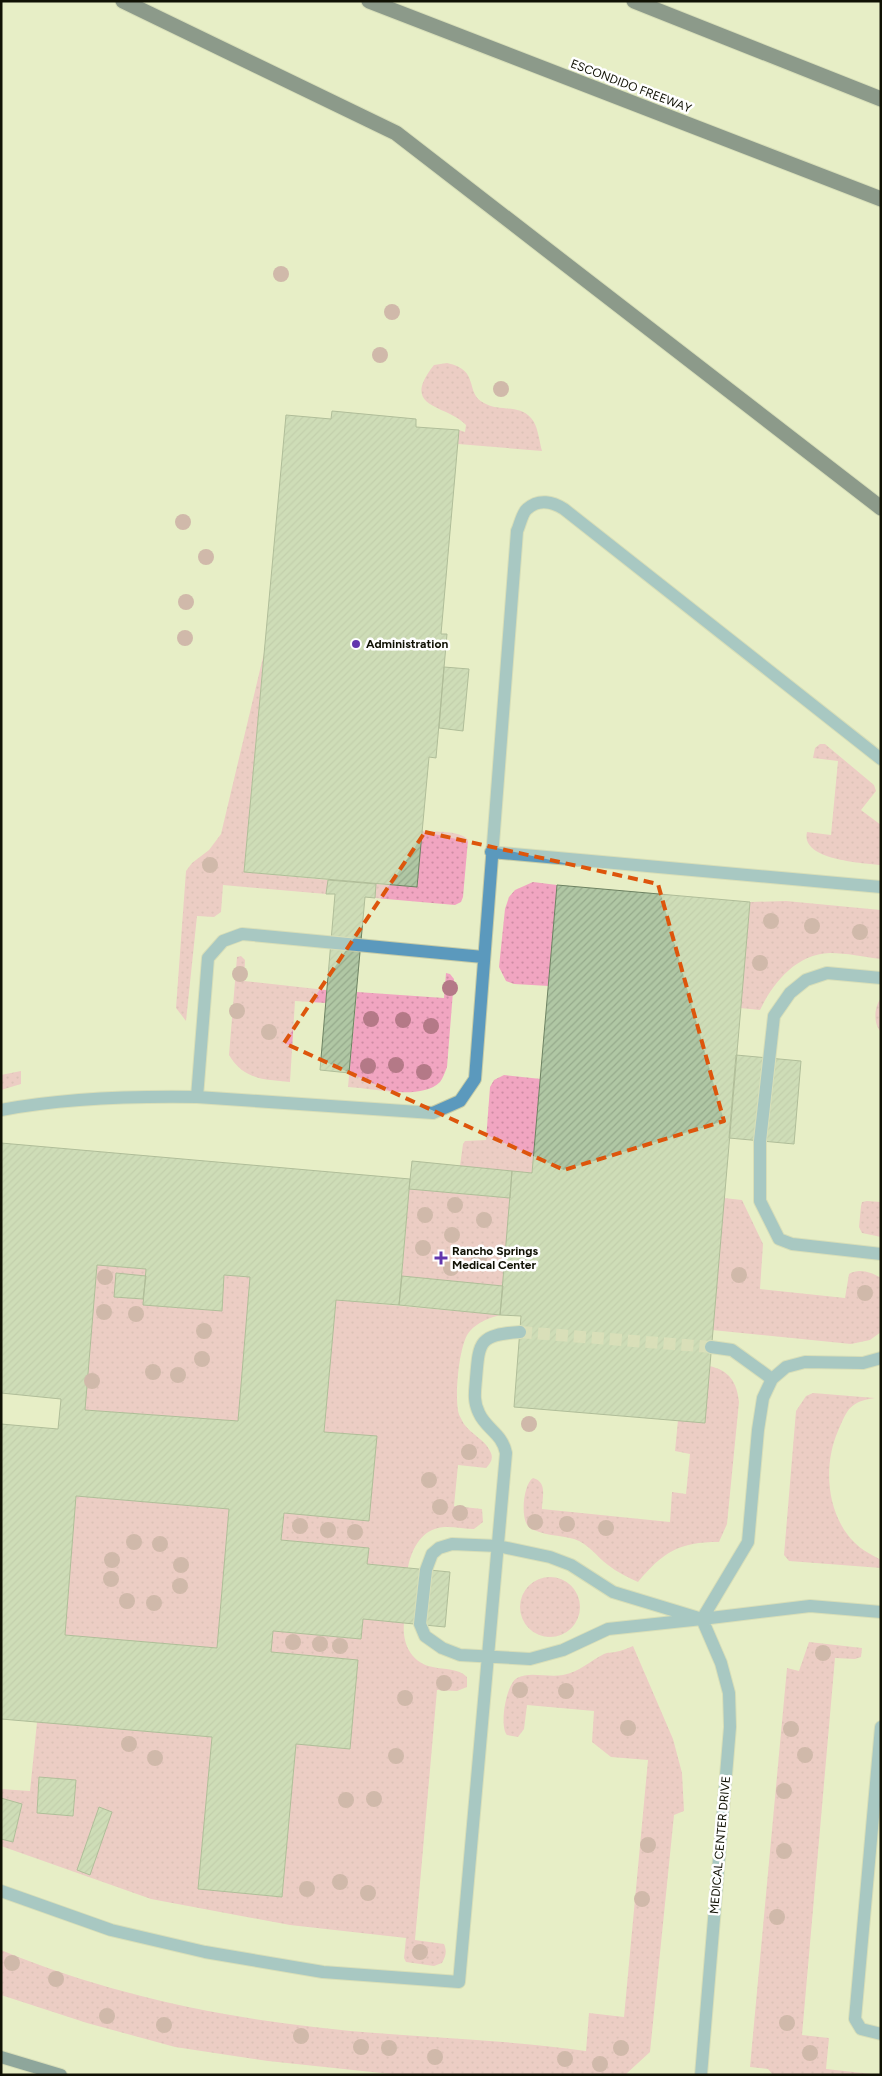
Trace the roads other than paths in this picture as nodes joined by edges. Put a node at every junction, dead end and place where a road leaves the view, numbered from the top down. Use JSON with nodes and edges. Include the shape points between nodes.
{"nodes":[{"id":1,"x":123,"y":1,"type":"edge"},
{"id":2,"x":369,"y":1,"type":"edge"},
{"id":3,"x":634,"y":1,"type":"edge"},
{"id":4,"x":881,"y":99,"type":"edge"},
{"id":5,"x":881,"y":199,"type":"edge"},
{"id":6,"x":881,"y":508,"type":"edge"},
{"id":7,"x":881,"y":759,"type":"edge"},
{"id":8,"x":491,"y":852,"type":"junction"},
{"id":9,"x":881,"y":886,"type":"edge"},
{"id":10,"x":483,"y":957,"type":"junction"},
{"id":11,"x":881,"y":978,"type":"edge"},
{"id":12,"x":198,"y":1097,"type":"junction"},
{"id":13,"x":1,"y":1110,"type":"edge"},
{"id":14,"x":881,"y":1254,"type":"edge"},
{"id":15,"x":520,"y":1332,"type":"tunnel mouth"},
{"id":16,"x":711,"y":1347,"type":"tunnel mouth"},
{"id":17,"x":881,"y":1358,"type":"edge"},
{"id":18,"x":772,"y":1379,"type":"junction"},
{"id":19,"x":498,"y":1546,"type":"junction"},
{"id":20,"x":881,"y":1612,"type":"edge"},
{"id":21,"x":702,"y":1619,"type":"junction"},
{"id":22,"x":488,"y":1658,"type":"junction"},
{"id":23,"x":881,"y":1727,"type":"edge"},
{"id":24,"x":1,"y":1891,"type":"edge"},
{"id":25,"x":881,"y":2034,"type":"edge"},
{"id":26,"x":1,"y":2057,"type":"edge"},
{"id":27,"x":61,"y":2075,"type":"edge"},
{"id":28,"x":701,"y":2075,"type":"edge"}],
"edges":[{"from":1,"to":6,"type":"highway","via":[[396,133]]},
{"from":2,"to":5,"type":"highway","name":"ESCONDIDO FREEWAY"},
{"from":3,"to":4,"type":"highway"},
{"from":7,"to":8,"type":"street","via":[[564,509],[551,502],[539,503],[526,509],[517,531]]},
{"from":8,"to":9,"type":"street"},
{"from":8,"to":10,"type":"street"},
{"from":10,"to":12,"type":"street","via":[[474,1079],[460,1101],[433,1113]]},
{"from":10,"to":12,"type":"street","via":[[242,934],[223,941],[208,958]]},
{"from":11,"to":14,"type":"street","via":[[827,973],[806,980],[790,993],[774,1016],[760,1141],[760,1201],[779,1239],[792,1244]]},
{"from":12,"to":13,"type":"street","via":[[144,1096],[34,1104]]},
{"from":15,"to":19,"type":"street","via":[[497,1334],[485,1341],[478,1351],[474,1402],[480,1415],[504,1442],[506,1453]]},
{"from":16,"to":18,"type":"street","via":[[732,1350]]},
{"from":17,"to":18,"type":"street","via":[[863,1363],[805,1362],[786,1368]]},
{"from":18,"to":21,"type":"street","via":[[763,1398],[758,1430],[748,1542]]},
{"from":19,"to":21,"type":"street","via":[[550,1557],[571,1565],[613,1592]]},
{"from":19,"to":22,"type":"street"},
{"from":19,"to":22,"type":"street","via":[[452,1544],[432,1554],[426,1570],[420,1624],[425,1636],[442,1648],[460,1655]]},
{"from":20,"to":21,"type":"street","via":[[810,1606]]},
{"from":21,"to":22,"type":"street","via":[[608,1629],[563,1650],[530,1659]]},
{"from":21,"to":28,"type":"street","name":"MEDICAL CENTER DRIVE","via":[[723,1670],[730,1727]]},
{"from":22,"to":24,"type":"street","via":[[460,1982],[323,1972],[205,1952],[112,1930]]},
{"from":23,"to":25,"type":"street","via":[[855,2019],[861,2030]]},
{"from":26,"to":27,"type":"main road"}]}
